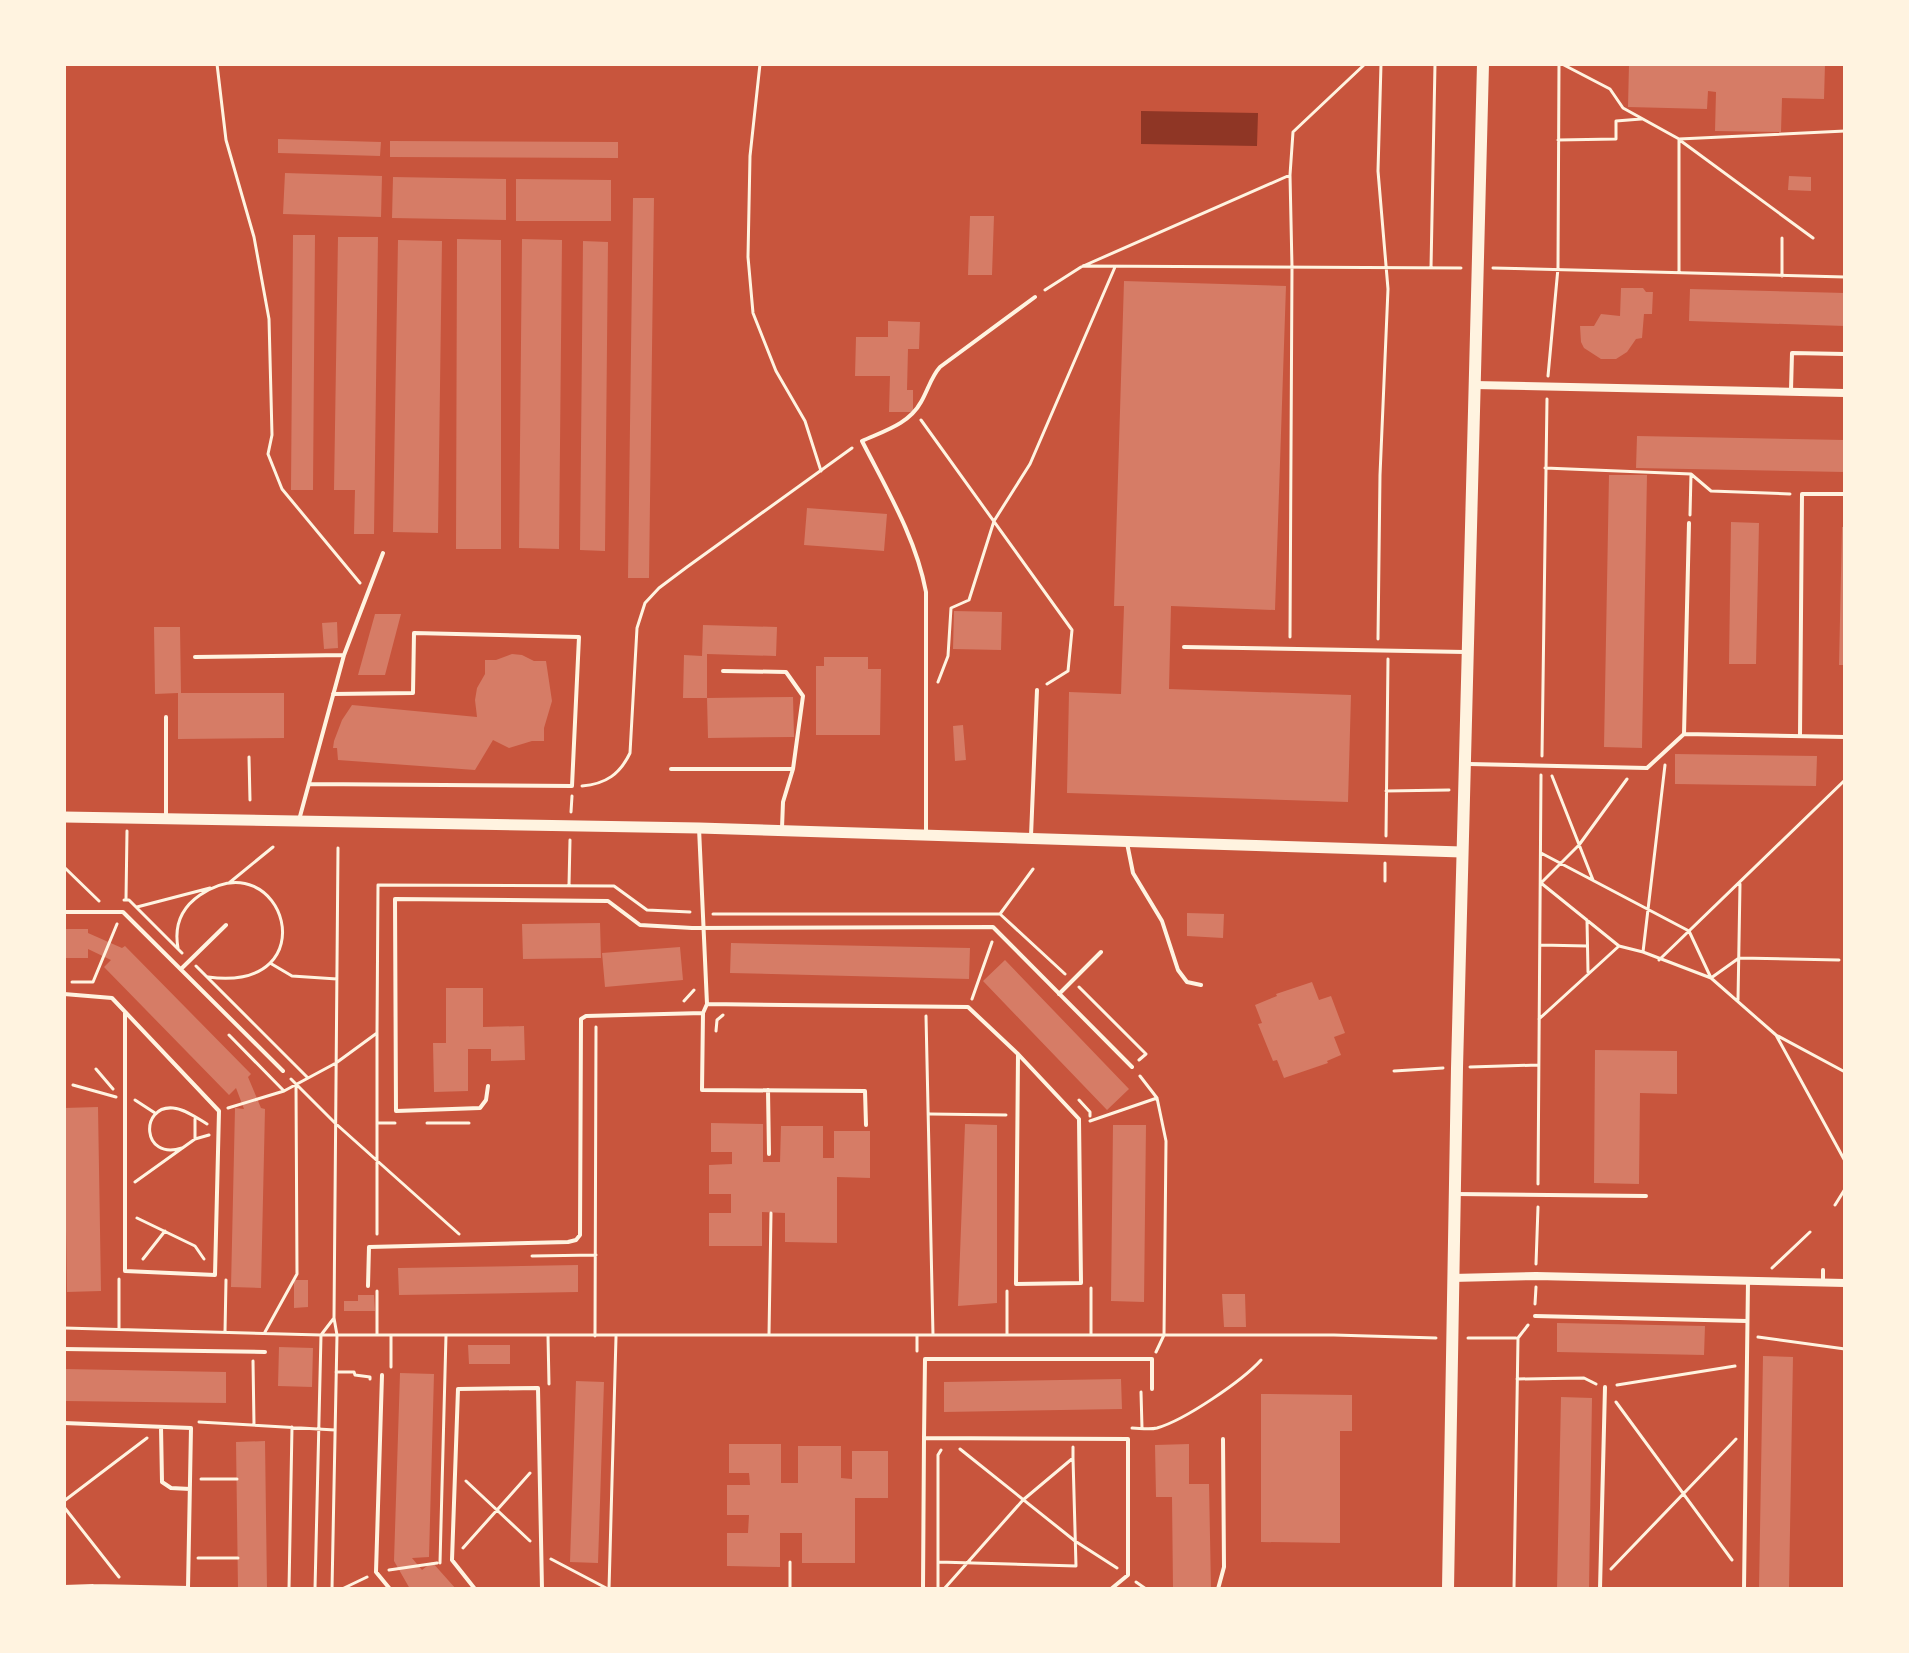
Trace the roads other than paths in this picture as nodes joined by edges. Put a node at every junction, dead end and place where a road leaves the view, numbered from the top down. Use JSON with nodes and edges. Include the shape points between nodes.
{"nodes":[{"id":1,"x":1483,"y":64,"type":"edge"},
{"id":2,"x":1035,"y":297,"type":"road end"},
{"id":3,"x":1845,"y":354,"type":"edge"},
{"id":4,"x":1474,"y":385,"type":"junction"},
{"id":5,"x":1791,"y":391,"type":"junction"},
{"id":6,"x":1845,"y":393,"type":"edge"},
{"id":7,"x":1845,"y":494,"type":"edge"},
{"id":8,"x":1689,"y":523,"type":"road end"},
{"id":9,"x":383,"y":553,"type":"dead end"},
{"id":10,"x":1184,"y":647,"type":"dead end"},
{"id":11,"x":1467,"y":652,"type":"junction"},
{"id":12,"x":344,"y":655,"type":"junction"},
{"id":13,"x":195,"y":657,"type":"dead end"},
{"id":14,"x":723,"y":671,"type":"dead end"},
{"id":15,"x":1037,"y":690,"type":"road end"},
{"id":16,"x":333,"y":694,"type":"junction"},
{"id":17,"x":166,"y":717,"type":"dead end"},
{"id":18,"x":1684,"y":734,"type":"junction"},
{"id":19,"x":1800,"y":736,"type":"junction"},
{"id":20,"x":1845,"y":737,"type":"edge"},
{"id":21,"x":1464,"y":764,"type":"junction"},
{"id":22,"x":671,"y":769,"type":"dead end"},
{"id":23,"x":793,"y":769,"type":"junction"},
{"id":24,"x":310,"y":784,"type":"junction"},
{"id":25,"x":64,"y":817,"type":"edge"},
{"id":26,"x":166,"y":819,"type":"junction"},
{"id":27,"x":299,"y":822,"type":"junction"},
{"id":28,"x":699,"y":828,"type":"junction"},
{"id":29,"x":782,"y":830,"type":"junction"},
{"id":30,"x":926,"y":835,"type":"junction"},
{"id":31,"x":1031,"y":838,"type":"junction"},
{"id":32,"x":1126,"y":841,"type":"junction"},
{"id":33,"x":1462,"y":852,"type":"junction"},
{"id":34,"x":64,"y":912,"type":"edge"},
{"id":35,"x":226,"y":925,"type":"dead end"},
{"id":36,"x":702,"y":928,"type":"junction"},
{"id":37,"x":1101,"y":952,"type":"dead end"},
{"id":38,"x":181,"y":969,"type":"junction"},
{"id":39,"x":1201,"y":985,"type":"dead end"},
{"id":40,"x":64,"y":994,"type":"edge"},
{"id":41,"x":1059,"y":994,"type":"junction"},
{"id":42,"x":707,"y":1004,"type":"junction"},
{"id":43,"x":125,"y":1013,"type":"junction"},
{"id":44,"x":703,"y":1013,"type":"junction"},
{"id":45,"x":1018,"y":1054,"type":"junction"},
{"id":46,"x":1132,"y":1067,"type":"road end"},
{"id":47,"x":64,"y":1070,"type":"edge"},
{"id":48,"x":283,"y":1071,"type":"road end"},
{"id":49,"x":64,"y":1083,"type":"edge"},
{"id":50,"x":488,"y":1086,"type":"dead end"},
{"id":51,"x":768,"y":1090,"type":"junction"},
{"id":52,"x":866,"y":1125,"type":"dead end"},
{"id":53,"x":769,"y":1154,"type":"dead end"},
{"id":54,"x":1455,"y":1194,"type":"junction"},
{"id":55,"x":1646,"y":1196,"type":"dead end"},
{"id":56,"x":1823,"y":1270,"type":"dead end"},
{"id":57,"x":1452,"y":1278,"type":"junction"},
{"id":58,"x":1748,"y":1281,"type":"junction"},
{"id":59,"x":1823,"y":1283,"type":"junction"},
{"id":60,"x":1845,"y":1283,"type":"edge"},
{"id":61,"x":368,"y":1286,"type":"dead end"},
{"id":62,"x":1535,"y":1316,"type":"road end"},
{"id":63,"x":1747,"y":1321,"type":"junction"},
{"id":64,"x":64,"y":1349,"type":"edge"},
{"id":65,"x":265,"y":1352,"type":"dead end"},
{"id":66,"x":382,"y":1375,"type":"dead end"},
{"id":67,"x":1605,"y":1387,"type":"road end"},
{"id":68,"x":1152,"y":1389,"type":"dead end"},
{"id":69,"x":64,"y":1423,"type":"edge"},
{"id":70,"x":161,"y":1427,"type":"junction"},
{"id":71,"x":924,"y":1438,"type":"junction"},
{"id":72,"x":1223,"y":1439,"type":"dead end"},
{"id":73,"x":190,"y":1489,"type":"junction"},
{"id":74,"x":64,"y":1587,"type":"edge"},
{"id":75,"x":93,"y":1588,"type":"edge"},
{"id":76,"x":390,"y":1589,"type":"edge"},
{"id":77,"x":475,"y":1589,"type":"edge"},
{"id":78,"x":542,"y":1589,"type":"edge"},
{"id":79,"x":923,"y":1589,"type":"edge"},
{"id":80,"x":1111,"y":1589,"type":"edge"},
{"id":81,"x":1218,"y":1589,"type":"edge"},
{"id":82,"x":1448,"y":1589,"type":"edge"},
{"id":83,"x":1600,"y":1589,"type":"edge"},
{"id":84,"x":1744,"y":1589,"type":"edge"}],
"edges":[{"from":1,"to":4,"type":"main road"},
{"from":2,"to":30,"type":"lane","via":[[940,367],[908,420],[862,441],[907,530],[926,592]]},
{"from":3,"to":5,"type":"lane","via":[[1792,353]]},
{"from":4,"to":5,"type":"street"},
{"from":4,"to":11,"type":"main road"},
{"from":5,"to":6,"type":"street"},
{"from":7,"to":19,"type":"lane","via":[[1802,494]]},
{"from":8,"to":18,"type":"lane"},
{"from":9,"to":12,"type":"lane"},
{"from":10,"to":11,"type":"lane"},
{"from":11,"to":21,"type":"main road"},
{"from":12,"to":13,"type":"lane"},
{"from":12,"to":16,"type":"lane"},
{"from":14,"to":23,"type":"lane","via":[[786,672],[803,696]]},
{"from":15,"to":31,"type":"lane"},
{"from":16,"to":24,"type":"lane"},
{"from":16,"to":24,"type":"lane","via":[[413,693],[414,633],[579,637],[572,786]]},
{"from":17,"to":26,"type":"lane"},
{"from":18,"to":19,"type":"lane"},
{"from":18,"to":21,"type":"lane","via":[[1647,768]]},
{"from":19,"to":20,"type":"lane"},
{"from":21,"to":33,"type":"main road"},
{"from":22,"to":23,"type":"lane"},
{"from":23,"to":29,"type":"lane"},
{"from":24,"to":27,"type":"lane"},
{"from":25,"to":26,"type":"street"},
{"from":26,"to":27,"type":"street"},
{"from":27,"to":28,"type":"street"},
{"from":28,"to":29,"type":"street"},
{"from":28,"to":36,"type":"lane"},
{"from":29,"to":30,"type":"street"},
{"from":30,"to":31,"type":"street"},
{"from":31,"to":32,"type":"street"},
{"from":32,"to":33,"type":"street"},
{"from":32,"to":39,"type":"lane","via":[[1133,873],[1162,921],[1178,970],[1187,982]]},
{"from":33,"to":54,"type":"main road"},
{"from":34,"to":38,"type":"lane","via":[[123,912]]},
{"from":35,"to":38,"type":"lane"},
{"from":36,"to":41,"type":"lane","via":[[993,927]]},
{"from":36,"to":42,"type":"lane"},
{"from":36,"to":50,"type":"lane","via":[[640,925],[608,901],[395,899],[396,1111],[480,1108]]},
{"from":37,"to":41,"type":"lane"},
{"from":38,"to":48,"type":"lane"},
{"from":40,"to":43,"type":"lane","via":[[112,998]]},
{"from":41,"to":46,"type":"lane"},
{"from":42,"to":44,"type":"lane"},
{"from":42,"to":45,"type":"lane","via":[[968,1007]]},
{"from":43,"to":43,"type":"lane","via":[[219,1111],[215,1275],[125,1271]]},
{"from":44,"to":51,"type":"lane","via":[[702,1090]]},
{"from":44,"to":61,"type":"lane","via":[[581,1019],[576,1240],[369,1247]]},
{"from":45,"to":45,"type":"lane","via":[[1079,1119],[1081,1283],[1016,1284]]},
{"from":47,"to":49,"type":"lane"},
{"from":51,"to":52,"type":"lane","via":[[865,1091]]},
{"from":51,"to":53,"type":"lane"},
{"from":54,"to":55,"type":"lane"},
{"from":54,"to":57,"type":"main road"},
{"from":56,"to":59,"type":"lane"},
{"from":57,"to":58,"type":"street"},
{"from":57,"to":82,"type":"main road"},
{"from":58,"to":59,"type":"street"},
{"from":58,"to":63,"type":"lane"},
{"from":59,"to":60,"type":"street"},
{"from":62,"to":63,"type":"lane"},
{"from":63,"to":84,"type":"lane"},
{"from":64,"to":65,"type":"lane"},
{"from":66,"to":76,"type":"lane","via":[[376,1572]]},
{"from":67,"to":83,"type":"lane"},
{"from":68,"to":71,"type":"lane","via":[[1152,1359],[925,1359]]},
{"from":69,"to":70,"type":"lane"},
{"from":70,"to":73,"type":"lane","via":[[162,1482]]},
{"from":70,"to":73,"type":"lane","via":[[191,1428]]},
{"from":71,"to":79,"type":"lane"},
{"from":71,"to":80,"type":"lane","via":[[1128,1439],[1128,1575]]},
{"from":72,"to":81,"type":"lane","via":[[1224,1567]]},
{"from":73,"to":75,"type":"lane","via":[[188,1588]]},
{"from":74,"to":75,"type":"lane"},
{"from":77,"to":78,"type":"lane","via":[[452,1560],[458,1389],[538,1388]]}]}
